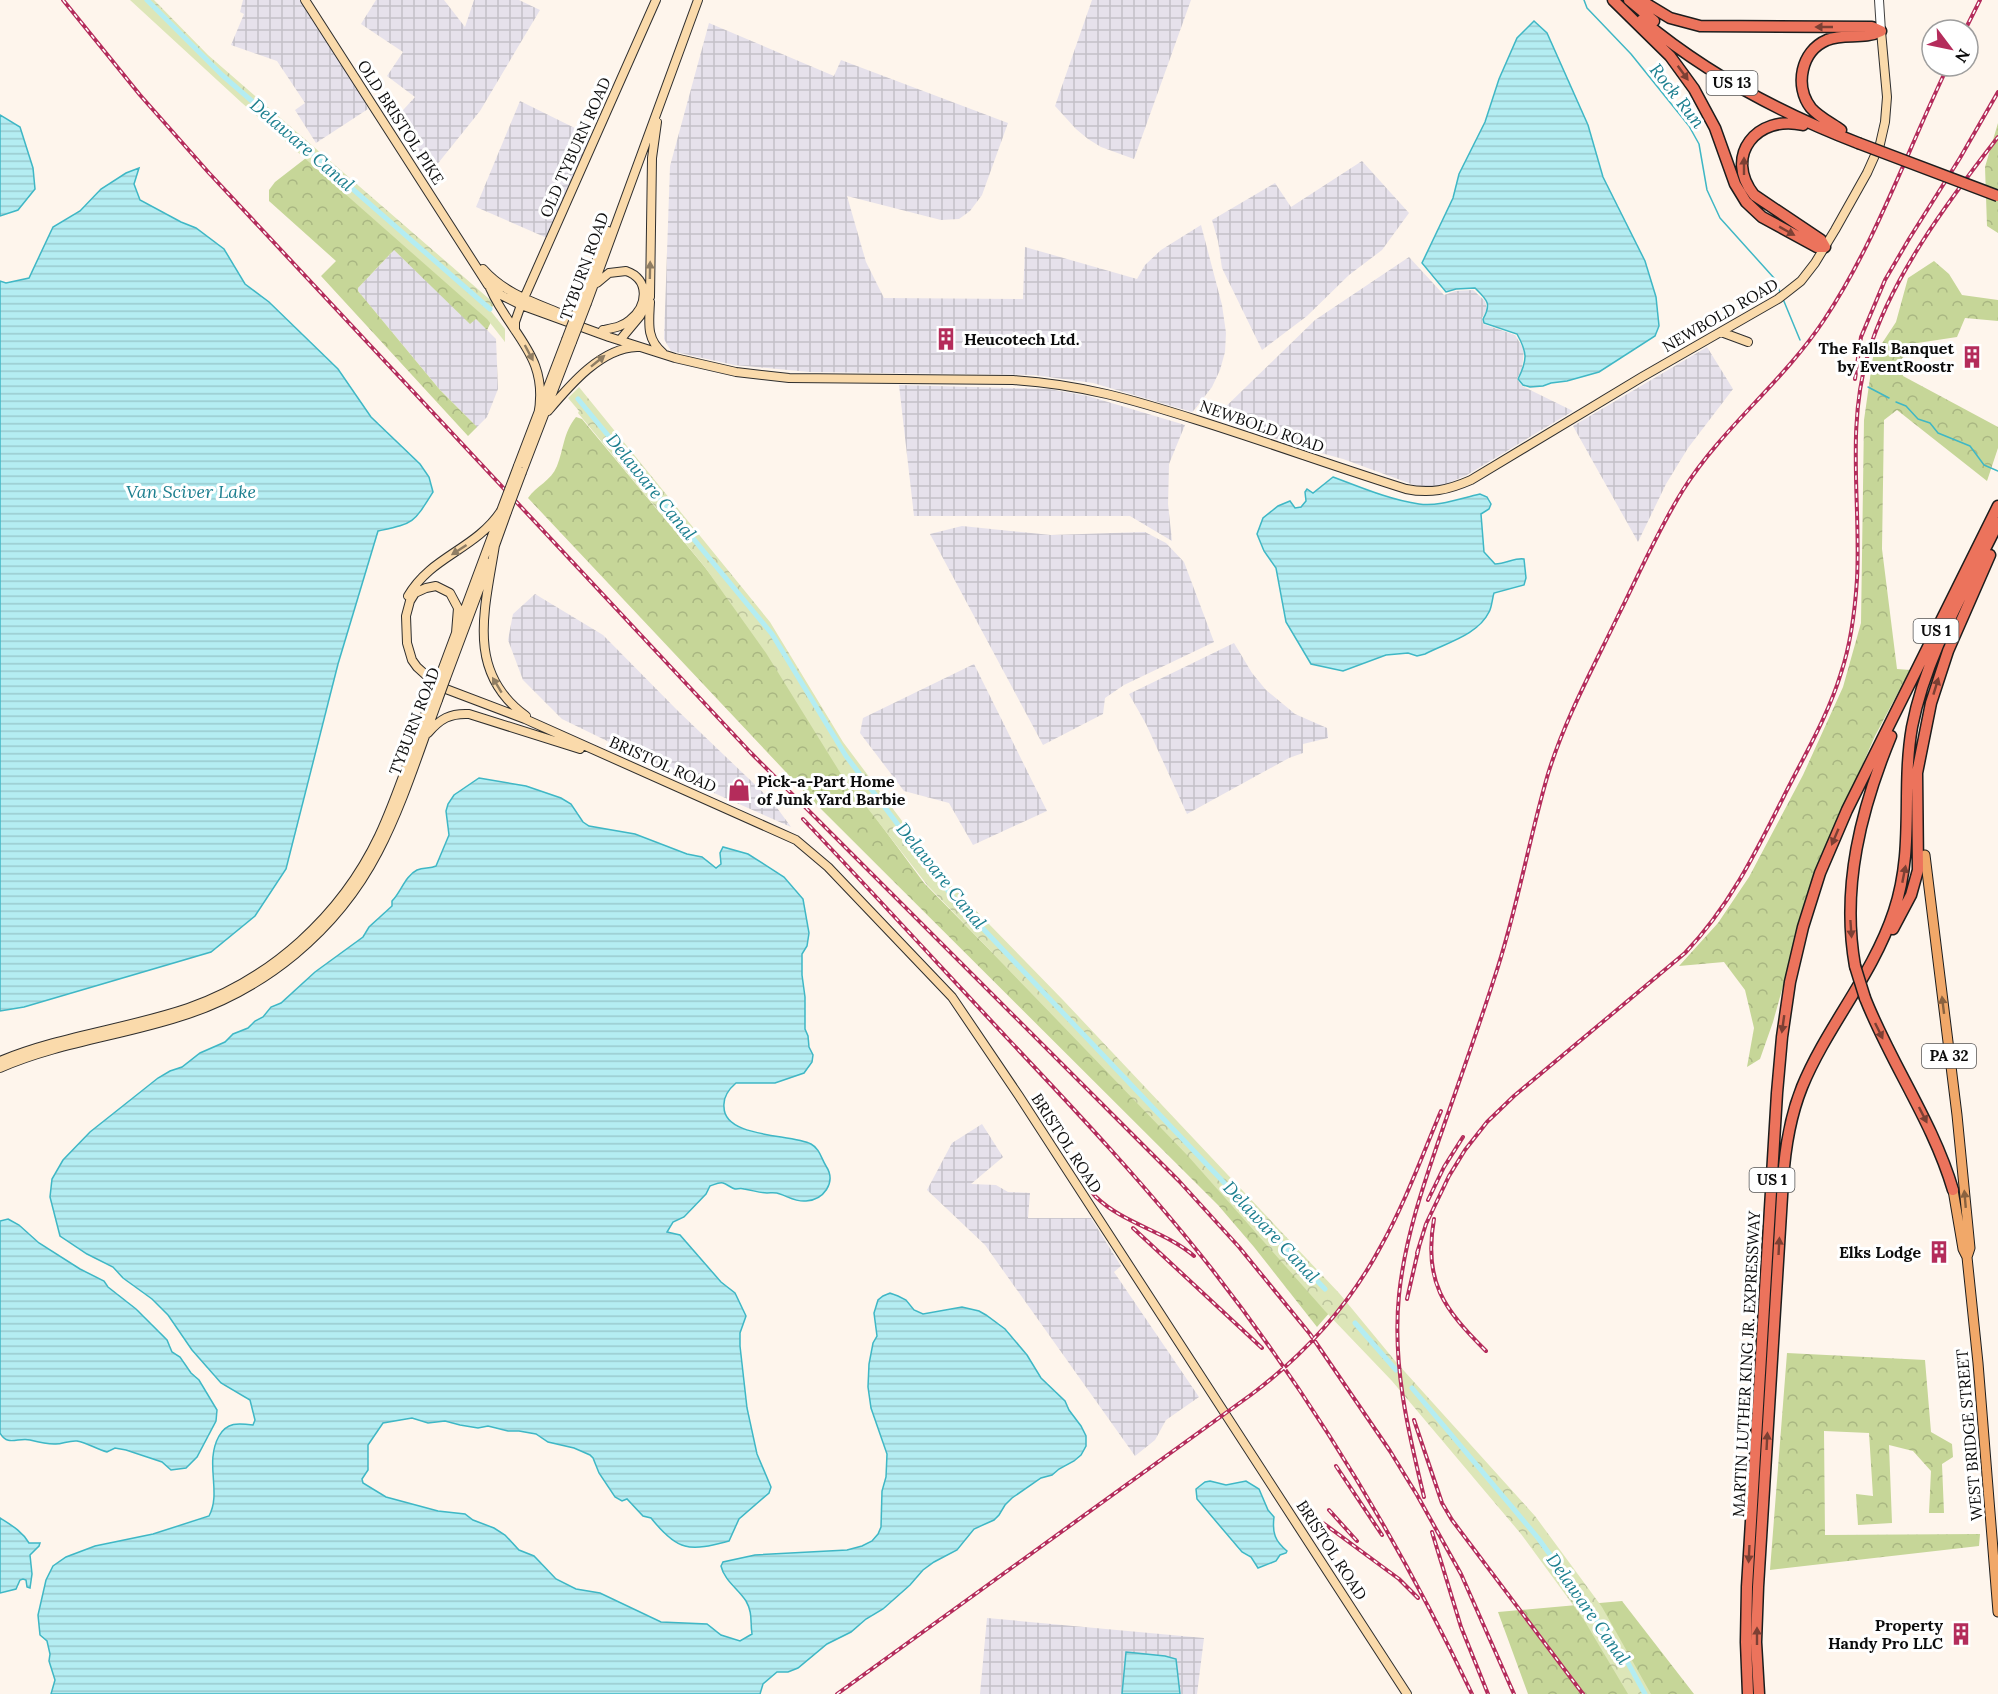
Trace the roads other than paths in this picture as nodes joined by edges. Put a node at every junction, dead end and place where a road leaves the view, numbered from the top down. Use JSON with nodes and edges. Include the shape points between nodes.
{"nodes":[{"id":1,"x":305,"y":0,"type":"edge"},
{"id":2,"x":656,"y":0,"type":"edge"},
{"id":3,"x":698,"y":0,"type":"edge"},
{"id":4,"x":1614,"y":0,"type":"edge"},
{"id":5,"x":1619,"y":0,"type":"edge"},
{"id":6,"x":1629,"y":0,"type":"edge"},
{"id":7,"x":1640,"y":0,"type":"edge"},
{"id":8,"x":1879,"y":0,"type":"edge"},
{"id":9,"x":1881,"y":31,"type":"junction"},
{"id":10,"x":660,"y":104,"type":"junction"},
{"id":11,"x":1821,"y":129,"type":"junction"},
{"id":12,"x":1841,"y":130,"type":"junction"},
{"id":13,"x":1860,"y":140,"type":"junction"},
{"id":14,"x":633,"y":176,"type":"junction"},
{"id":15,"x":1998,"y":189,"type":"edge"},
{"id":16,"x":1998,"y":196,"type":"edge"},
{"id":17,"x":1825,"y":247,"type":"junction"},
{"id":18,"x":474,"y":260,"type":"junction"},
{"id":19,"x":488,"y":285,"type":"junction"},
{"id":20,"x":592,"y":291,"type":"junction"},
{"id":21,"x":650,"y":297,"type":"junction"},
{"id":22,"x":522,"y":302,"type":"junction"},
{"id":23,"x":583,"y":303,"type":"junction"},
{"id":24,"x":1742,"y":319,"type":"junction"},
{"id":25,"x":515,"y":330,"type":"junction"},
{"id":26,"x":603,"y":330,"type":"junction"},
{"id":27,"x":1721,"y":332,"type":"junction"},
{"id":28,"x":620,"y":340,"type":"junction"},
{"id":29,"x":643,"y":348,"type":"junction"},
{"id":30,"x":669,"y":356,"type":"junction"},
{"id":31,"x":540,"y":417,"type":"junction"},
{"id":32,"x":1998,"y":494,"type":"edge"},
{"id":33,"x":1998,"y":506,"type":"edge"},
{"id":34,"x":504,"y":512,"type":"junction"},
{"id":35,"x":1998,"y":523,"type":"edge"},
{"id":36,"x":1998,"y":536,"type":"edge"},
{"id":37,"x":495,"y":545,"type":"junction"},
{"id":38,"x":1998,"y":550,"type":"edge"},
{"id":39,"x":1960,"y":622,"type":"junction"},
{"id":40,"x":456,"y":633,"type":"junction"},
{"id":41,"x":443,"y":677,"type":"junction"},
{"id":42,"x":1908,"y":691,"type":"junction"},
{"id":43,"x":421,"y":736,"type":"junction"},
{"id":44,"x":1923,"y":742,"type":"junction"},
{"id":45,"x":577,"y":743,"type":"junction"},
{"id":46,"x":599,"y":752,"type":"junction"},
{"id":47,"x":414,"y":753,"type":"junction"},
{"id":48,"x":1847,"y":810,"type":"junction"},
{"id":49,"x":1925,"y":855,"type":"joint"},
{"id":50,"x":1869,"y":968,"type":"junction"},
{"id":51,"x":0,"y":1061,"type":"edge"},
{"id":52,"x":0,"y":1068,"type":"edge"},
{"id":53,"x":1953,"y":1190,"type":"joint"},
{"id":54,"x":1967,"y":1257,"type":"junction"},
{"id":55,"x":1998,"y":1612,"type":"edge"},
{"id":56,"x":1406,"y":1693,"type":"edge"},
{"id":57,"x":1748,"y":1694,"type":"edge"},
{"id":58,"x":1759,"y":1694,"type":"edge"}],
"edges":[{"from":1,"to":18,"type":"main road","name":"OLD BRISTOL PIKE"},
{"from":2,"to":22,"type":"main road","name":"OLD TYBURN ROAD"},
{"from":3,"to":10,"type":"main road","name":"TYBURN ROAD"},
{"from":4,"to":17,"type":"highway","one_way":true,"via":[[1670,56],[1694,89],[1715,128],[1737,188],[1749,206],[1799,238]]},
{"from":5,"to":11,"type":"highway","number":"US 13","via":[[1713,72]]},
{"from":6,"to":12,"type":"highway","number":"US 13","via":[[1678,40],[1733,76],[1790,108]]},
{"from":9,"to":7,"type":"highway","one_way":true,"via":[[1872,27],[1700,26],[1670,18]]},
{"from":8,"to":9,"type":"street"},
{"from":9,"to":12,"type":"highway","via":[[1872,36],[1827,40],[1813,50],[1803,66],[1801,84],[1808,103]]},
{"from":9,"to":17,"type":"main road","name":"NEWBOLD ROAD","via":[[1887,97],[1882,139]]},
{"from":10,"to":14,"type":"main road","name":"TYBURN ROAD"},
{"from":21,"to":10,"type":"main road","one_way":true,"via":[[652,158]]},
{"from":11,"to":13,"type":"highway","number":"US 13"},
{"from":17,"to":11,"type":"highway","one_way":true,"via":[[1821,240],[1754,195],[1743,167],[1750,141],[1767,126],[1789,122]]},
{"from":12,"to":13,"type":"highway","number":"US 13"},
{"from":13,"to":15,"type":"highway","number":"US 13"},
{"from":13,"to":16,"type":"highway","number":"US 13","bridge":true},
{"from":14,"to":20,"type":"main road","name":"TYBURN ROAD"},
{"from":14,"to":23,"type":"main road","name":"TYBURN ROAD","via":[[600,249]]},
{"from":17,"to":24,"type":"main road","name":"NEWBOLD ROAD","via":[[1806,275],[1786,293]]},
{"from":18,"to":19,"type":"main road","name":"OLD BRISTOL PIKE"},
{"from":18,"to":22,"type":"main road","name":"OLD BRISTOL PIKE"},
{"from":19,"to":22,"type":"main road","name":"OLD BRISTOL PIKE","via":[[501,295]]},
{"from":19,"to":25,"type":"main road"},
{"from":20,"to":23,"type":"main road","name":"TYBURN ROAD"},
{"from":20,"to":26,"type":"main road","via":[[603,276],[621,270],[636,276],[643,287],[644,299],[638,313],[623,325]]},
{"from":21,"to":28,"type":"main road"},
{"from":21,"to":30,"type":"main road","via":[[649,335],[657,348]]},
{"from":22,"to":25,"type":"main road","name":"OLD TYBURN ROAD"},
{"from":22,"to":26,"type":"main road","name":"NEWBOLD ROAD"},
{"from":22,"to":28,"type":"main road","name":"NEWBOLD ROAD"},
{"from":23,"to":31,"type":"main road","name":"TYBURN ROAD","bridge":true},
{"from":24,"to":27,"type":"main road","name":"NEWBOLD ROAD"},
{"from":24,"to":27,"type":"main road","via":[[1742,331],[1748,342]]},
{"from":25,"to":31,"type":"main road","one_way":true,"via":[[539,375]]},
{"from":26,"to":28,"type":"main road","name":"NEWBOLD ROAD"},
{"from":27,"to":30,"type":"main road","name":"NEWBOLD ROAD","via":[[1471,480],[1428,492],[1406,489],[1158,407],[1087,388],[1013,380],[762,376]]},
{"from":28,"to":29,"type":"main road","name":"NEWBOLD ROAD"},
{"from":29,"to":30,"type":"main road","name":"NEWBOLD ROAD"},
{"from":31,"to":29,"type":"main road","one_way":true,"via":[[602,358],[622,349]]},
{"from":31,"to":34,"type":"main road","name":"TYBURN ROAD","bridge":true},
{"from":32,"to":48,"type":"highway"},
{"from":33,"to":42,"type":"highway","name":"MARTIN LUTHER KING JR. EXPRESSWAY","number":"US 1"},
{"from":34,"to":37,"type":"main road","name":"TYBURN ROAD"},
{"from":34,"to":40,"type":"main road","name":"TYBURN ROAD"},
{"from":34,"to":45,"type":"main road","one_way":true,"via":[[482,534],[431,568],[415,584],[403,610],[402,640],[411,664],[438,689]]},
{"from":50,"to":35,"type":"highway","name":"MARTIN LUTHER KING JR. EXPRESSWAY","number":"US 1","one_way":true,"via":[[1891,922],[1904,872],[1909,753],[1921,691],[1936,649]]},
{"from":36,"to":39,"type":"highway"},
{"from":37,"to":41,"type":"main road","name":"TYBURN ROAD"},
{"from":45,"to":37,"type":"main road","one_way":true,"via":[[520,712],[502,694],[488,668],[483,630]]},
{"from":38,"to":39,"type":"highway"},
{"from":44,"to":39,"type":"highway","one_way":true,"via":[[1936,684]]},
{"from":40,"to":41,"type":"main road","name":"TYBURN ROAD"},
{"from":40,"to":45,"type":"main road","via":[[458,608],[450,593],[436,586],[415,593],[408,608],[405,634],[412,660],[423,674],[447,690]]},
{"from":41,"to":43,"type":"main road","name":"TYBURN ROAD","bridge":true},
{"from":42,"to":48,"type":"highway","name":"MARTIN LUTHER KING JR. EXPRESSWAY","number":"US 1"},
{"from":42,"to":53,"type":"highway","one_way":true,"bridge":true,"via":[[1871,792],[1853,865],[1850,921],[1865,998],[1932,1132]]},
{"from":43,"to":46,"type":"main road","via":[[443,718],[460,713]]},
{"from":43,"to":47,"type":"main road","name":"TYBURN ROAD"},
{"from":44,"to":49,"type":"highway","via":[[1921,801]]},
{"from":44,"to":50,"type":"highway","via":[[1917,788],[1917,877],[1905,909]]},
{"from":45,"to":46,"type":"main road","name":"BRISTOL ROAD"},
{"from":46,"to":56,"type":"main road","name":"BRISTOL ROAD","via":[[805,846],[952,997]]},
{"from":47,"to":51,"type":"main road","name":"TYBURN ROAD","via":[[385,822],[355,878],[326,916],[279,959],[238,985],[187,1008]]},
{"from":47,"to":52,"type":"main road","name":"TYBURN ROAD","via":[[387,832],[364,875],[330,920],[284,963],[248,987],[197,1011],[44,1052]]},
{"from":48,"to":57,"type":"highway","name":"MARTIN LUTHER KING JR. EXPRESSWAY","number":"US 1","one_way":true,"via":[[1820,873],[1803,927],[1782,1037],[1747,1587]]},
{"from":54,"to":49,"type":"main road","name":"WEST BRIDGE STREET","number":"PA 32","one_way":true,"via":[[1970,1248],[1959,1138]]},
{"from":58,"to":50,"type":"highway","name":"MARTIN LUTHER KING JR. EXPRESSWAY","number":"US 1","one_way":true,"via":[[1758,1587],[1788,1135],[1808,1074]]},
{"from":53,"to":54,"type":"main road","name":"WEST BRIDGE STREET","number":"PA 32"},
{"from":54,"to":55,"type":"main road","name":"WEST BRIDGE STREET","number":"PA 32"}]}
